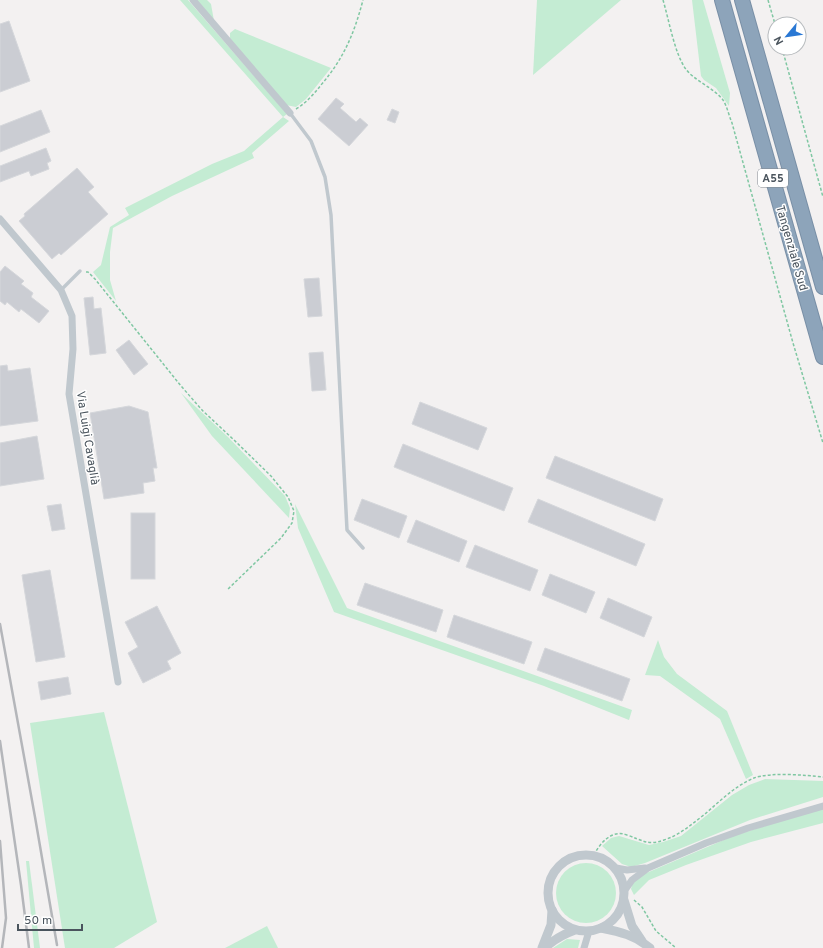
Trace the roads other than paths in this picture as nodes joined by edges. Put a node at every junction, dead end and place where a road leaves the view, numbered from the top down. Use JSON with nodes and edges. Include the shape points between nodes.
{"nodes":[{"id":1,"x":193,"y":0,"type":"edge"},
{"id":2,"x":722,"y":0,"type":"edge"},
{"id":3,"x":742,"y":0,"type":"edge"},
{"id":4,"x":290,"y":113,"type":"joint"},
{"id":5,"x":0,"y":219,"type":"edge"},
{"id":6,"x":80,"y":271,"type":"road end"},
{"id":7,"x":823,"y":286,"type":"edge"},
{"id":8,"x":61,"y":290,"type":"junction"},
{"id":9,"x":823,"y":357,"type":"edge"},
{"id":10,"x":363,"y":548,"type":"dead end"},
{"id":11,"x":118,"y":682,"type":"dead end"},
{"id":12,"x":823,"y":806,"type":"edge"},
{"id":13,"x":616,"y":868,"type":"junction"},
{"id":14,"x":648,"y":868,"type":"junction"},
{"id":15,"x":625,"y":896,"type":"junction"},
{"id":16,"x":552,"y":910,"type":"junction"},
{"id":17,"x":601,"y":928,"type":"junction"},
{"id":18,"x":576,"y":930,"type":"junction"},
{"id":19,"x":589,"y":931,"type":"junction"},
{"id":20,"x":646,"y":945,"type":"edge"},
{"id":21,"x":542,"y":948,"type":"edge"},
{"id":22,"x":545,"y":948,"type":"edge"},
{"id":23,"x":584,"y":948,"type":"edge"}],
"edges":[{"from":1,"to":4,"type":"street"},
{"from":2,"to":9,"type":"highway","name":"Tangenziale Sud","number":"A55"},
{"from":3,"to":7,"type":"highway","name":"Tangenziale Sud","number":"A55"},
{"from":4,"to":10,"type":"lane","via":[[311,141],[325,177],[331,215],[347,530]]},
{"from":5,"to":8,"type":"street","name":"Via Luigi Cavaglià"},
{"from":6,"to":8,"type":"lane"},
{"from":8,"to":11,"type":"street","name":"Via Luigi Cavaglià","via":[[72,316],[73,349],[69,394]]},
{"from":12,"to":14,"type":"street","via":[[748,828]]},
{"from":13,"to":14,"type":"street"},
{"from":13,"to":15,"type":"street","via":[[622,878]]},
{"from":13,"to":16,"type":"street","via":[[605,859],[594,855],[581,854],[569,858],[560,864],[548,886]]},
{"from":14,"to":15,"type":"street","via":[[632,880]]},
{"from":15,"to":17,"type":"street","via":[[620,911],[612,922]]},
{"from":15,"to":20,"type":"street","via":[[632,926]]},
{"from":16,"to":18,"type":"street","via":[[562,923]]},
{"from":16,"to":21,"type":"street","via":[[551,925]]},
{"from":17,"to":19,"type":"street"},
{"from":17,"to":20,"type":"street","via":[[626,933]]},
{"from":18,"to":19,"type":"street"},
{"from":18,"to":22,"type":"street","via":[[563,935]]},
{"from":19,"to":23,"type":"street"}]}
